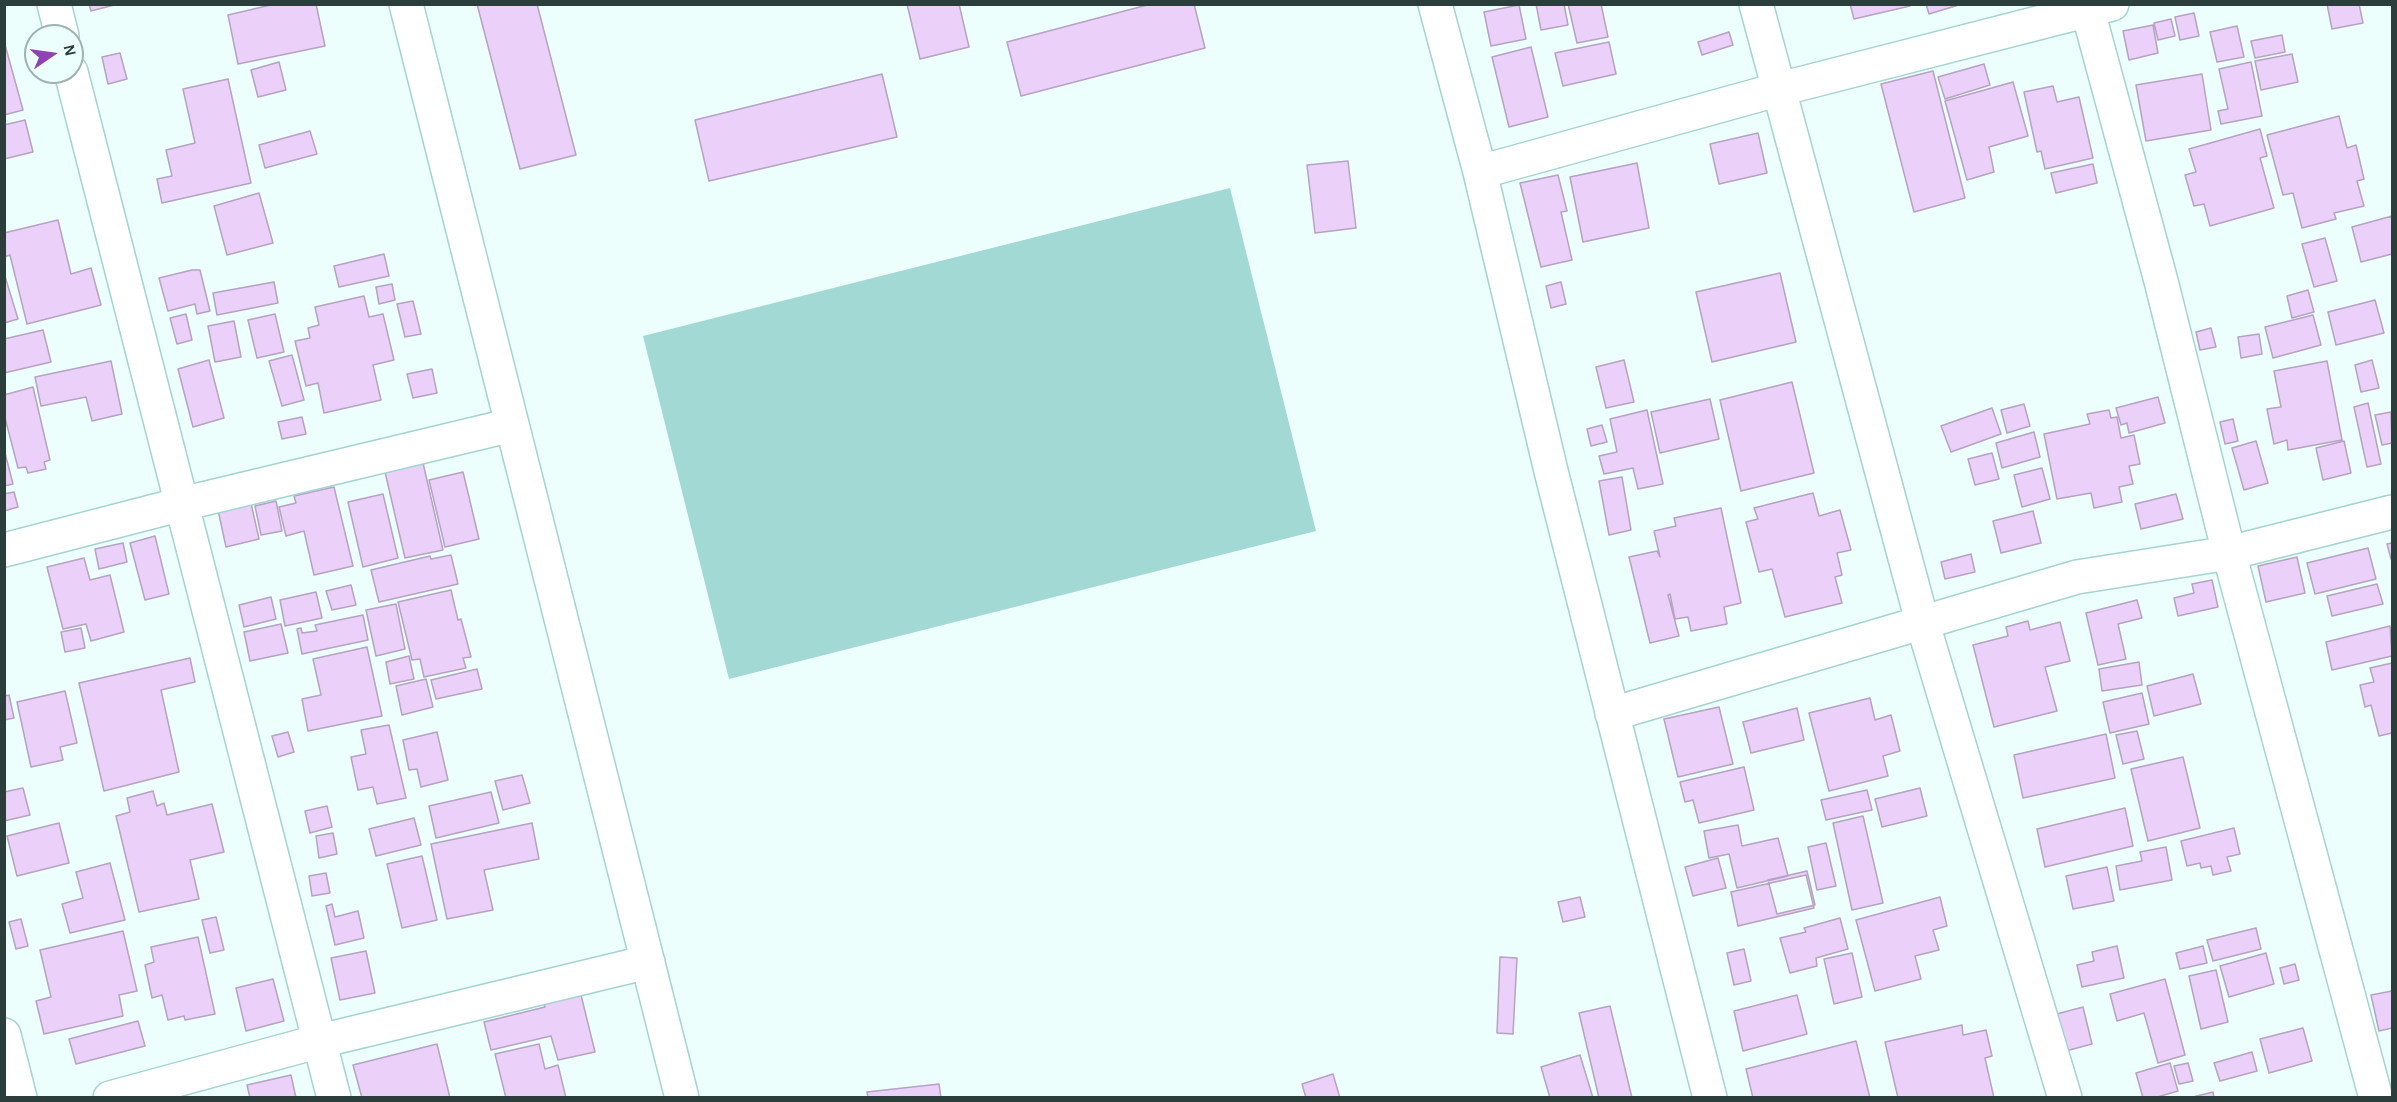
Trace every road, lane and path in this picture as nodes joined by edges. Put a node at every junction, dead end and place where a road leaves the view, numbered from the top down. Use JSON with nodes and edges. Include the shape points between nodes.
{"nodes":[{"id":1,"x":54,"y":4,"type":"edge"},
{"id":2,"x":406,"y":4,"type":"edge"},
{"id":3,"x":1435,"y":4,"type":"edge"},
{"id":4,"x":1756,"y":4,"type":"edge"},
{"id":5,"x":2095,"y":6,"type":"edge"},
{"id":6,"x":59,"y":24,"type":"edge"},
{"id":7,"x":74,"y":84,"type":"edge"},
{"id":8,"x":1780,"y":89,"type":"junction"},
{"id":9,"x":1480,"y":172,"type":"junction"},
{"id":10,"x":512,"y":425,"type":"junction"},
{"id":11,"x":182,"y":504,"type":"junction"},
{"id":12,"x":2392,"y":512,"type":"edge"},
{"id":13,"x":4,"y":550,"type":"edge"},
{"id":14,"x":2229,"y":553,"type":"junction"},
{"id":15,"x":1922,"y":621,"type":"junction"},
{"id":16,"x":1612,"y":714,"type":"junction"},
{"id":17,"x":648,"y":962,"type":"junction"},
{"id":18,"x":4,"y":1035,"type":"edge"},
{"id":19,"x":320,"y":1041,"type":"junction"},
{"id":20,"x":20,"y":1098,"type":"edge"},
{"id":21,"x":110,"y":1098,"type":"edge"},
{"id":22,"x":334,"y":1098,"type":"edge"},
{"id":23,"x":682,"y":1098,"type":"edge"},
{"id":24,"x":1710,"y":1098,"type":"edge"},
{"id":25,"x":2065,"y":1098,"type":"edge"},
{"id":26,"x":2376,"y":1098,"type":"edge"}],
"edges":[{"from":1,"to":6,"type":"street"},
{"from":2,"to":10,"type":"street"},
{"from":3,"to":9,"type":"street"},
{"from":4,"to":8,"type":"street"},
{"from":5,"to":8,"type":"street"},
{"from":5,"to":14,"type":"street"},
{"from":7,"to":11,"type":"street"},
{"from":8,"to":9,"type":"street"},
{"from":8,"to":15,"type":"street"},
{"from":9,"to":16,"type":"street"},
{"from":10,"to":11,"type":"street"},
{"from":10,"to":17,"type":"street"},
{"from":11,"to":13,"type":"street"},
{"from":11,"to":19,"type":"street"},
{"from":12,"to":14,"type":"street"},
{"from":14,"to":15,"type":"street","via":[[2077,577]]},
{"from":14,"to":26,"type":"street"},
{"from":15,"to":16,"type":"street"},
{"from":15,"to":25,"type":"street"},
{"from":16,"to":24,"type":"street"},
{"from":17,"to":19,"type":"street"},
{"from":17,"to":23,"type":"street"},
{"from":18,"to":20,"type":"street"},
{"from":19,"to":21,"type":"street"},
{"from":19,"to":22,"type":"street"}]}
